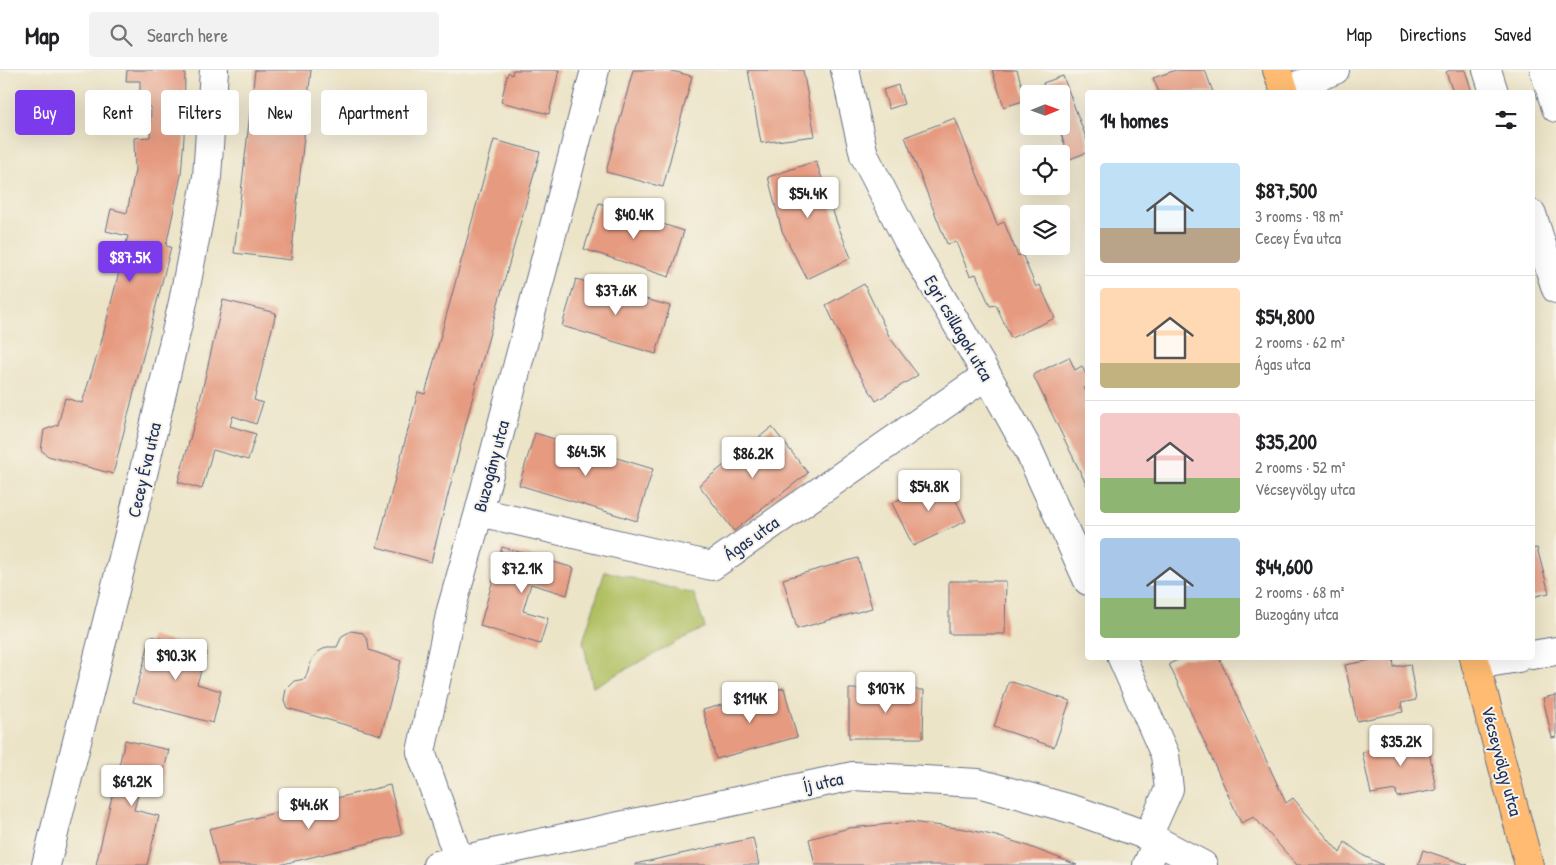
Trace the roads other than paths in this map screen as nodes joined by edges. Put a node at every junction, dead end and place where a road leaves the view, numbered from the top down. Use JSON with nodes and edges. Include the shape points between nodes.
{"nodes":[{"id":1,"x":214,"y":70,"type":"edge"},
{"id":2,"x":595,"y":70,"type":"edge"},
{"id":3,"x":845,"y":70,"type":"edge"},
{"id":4,"x":1335,"y":70,"type":"edge"},
{"id":5,"x":1487,"y":70,"type":"edge"},
{"id":6,"x":1544,"y":70,"type":"edge"},
{"id":7,"x":1282,"y":84,"type":"edge"},
{"id":8,"x":1493,"y":90,"type":"edge"},
{"id":9,"x":1556,"y":108,"type":"edge"},
{"id":10,"x":1535,"y":223,"type":"edge"},
{"id":11,"x":1556,"y":289,"type":"edge"},
{"id":12,"x":986,"y":374,"type":"junction"},
{"id":13,"x":479,"y":512,"type":"junction"},
{"id":14,"x":1085,"y":574,"type":"edge"},
{"id":15,"x":1556,"y":651,"type":"edge"},
{"id":16,"x":1535,"y":654,"type":"edge"},
{"id":17,"x":1123,"y":660,"type":"edge"},
{"id":18,"x":1489,"y":660,"type":"edge"},
{"id":19,"x":1475,"y":661,"type":"edge"},
{"id":20,"x":1153,"y":838,"type":"junction"},
{"id":21,"x":448,"y":862,"type":"edge"},
{"id":22,"x":46,"y":865,"type":"edge"},
{"id":23,"x":1147,"y":865,"type":"edge"},
{"id":24,"x":1203,"y":865,"type":"edge"},
{"id":25,"x":1529,"y":865,"type":"edge"}],
"edges":[{"from":1,"to":22,"type":"street","name":"Cecey Éva utca","via":[[208,177],[183,302]]},
{"from":2,"to":13,"type":"street","name":"Buzogány utca"},
{"from":3,"to":12,"type":"street","name":"Egri csillagok utca","via":[[864,155],[908,240]]},
{"from":4,"to":7,"type":"street"},
{"from":5,"to":8,"type":"street"},
{"from":6,"to":9,"type":"street"},
{"from":10,"to":11,"type":"street"},
{"from":12,"to":13,"type":"street","name":"Ágas utca","via":[[712,566]]},
{"from":12,"to":14,"type":"street","name":"Egri csillagok utca","via":[[1029,451]]},
{"from":13,"to":21,"type":"street","name":"Buzogány utca","via":[[450,610],[421,752]]},
{"from":15,"to":16,"type":"street"},
{"from":17,"to":20,"type":"street","via":[[1165,754],[1169,789]]},
{"from":18,"to":19,"type":"street"},
{"from":19,"to":25,"type":"main road","name":"Vécseyvölgy utca"},
{"from":20,"to":21,"type":"street","name":"Íj utca","via":[[1075,810],[978,784],[853,776]]},
{"from":20,"to":23,"type":"street"},
{"from":20,"to":24,"type":"street","name":"Íj utca"}]}
